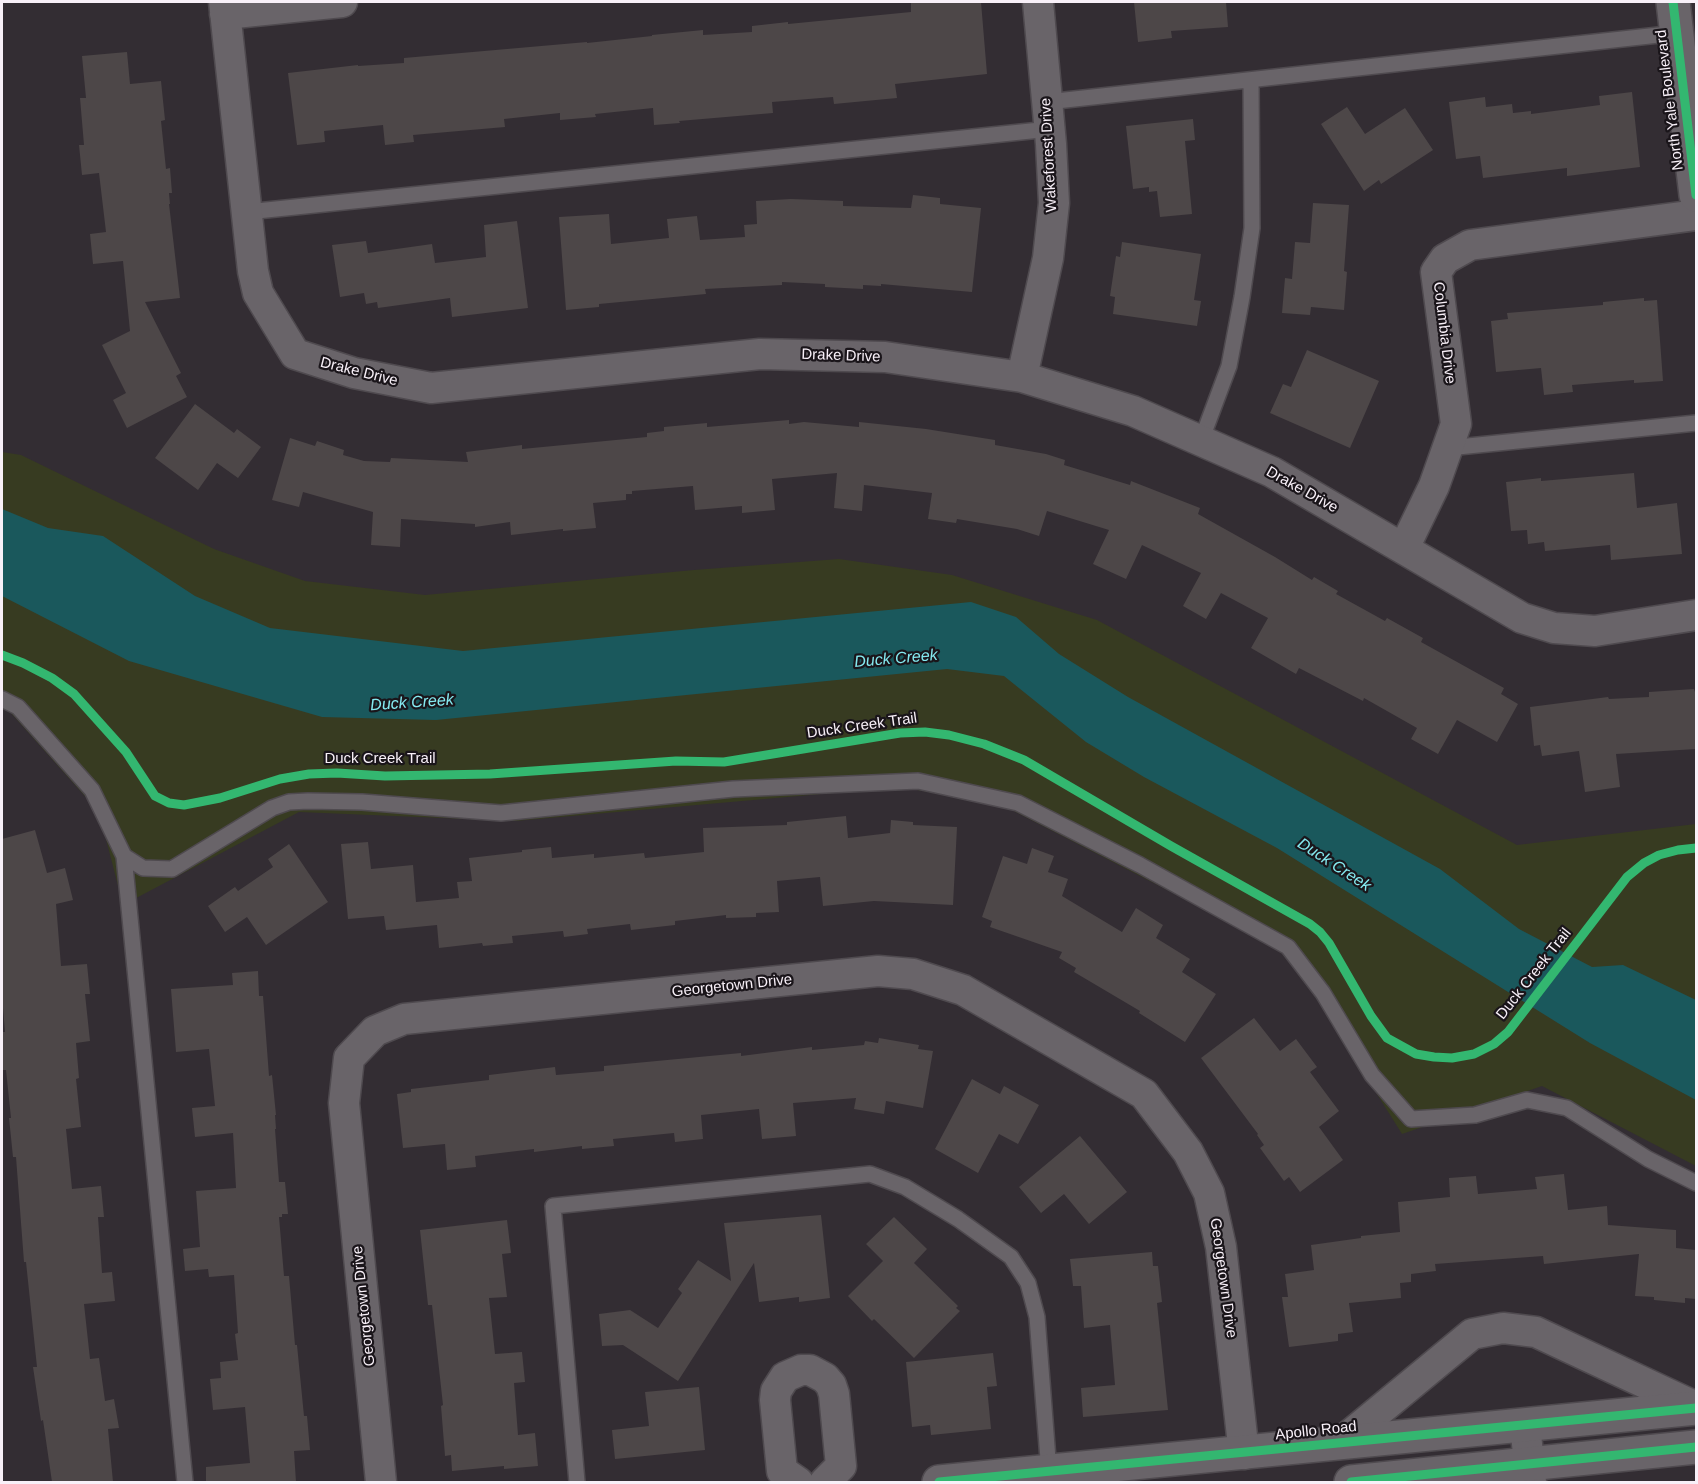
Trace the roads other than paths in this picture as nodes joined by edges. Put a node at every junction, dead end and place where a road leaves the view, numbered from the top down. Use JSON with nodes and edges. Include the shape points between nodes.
{"nodes":[{"id":1,"x":342,"y":2,"type":"edge"},
{"id":2,"x":1038,"y":2,"type":"edge"},
{"id":3,"x":224,"y":8,"type":"edge"},
{"id":4,"x":1675,"y":17,"type":"edge"},
{"id":5,"x":1251,"y":80,"type":"junction"},
{"id":6,"x":1049,"y":116,"type":"junction"},
{"id":7,"x":1696,"y":195,"type":"edge"},
{"id":8,"x":247,"y":212,"type":"junction"},
{"id":9,"x":1696,"y":215,"type":"edge"},
{"id":10,"x":1023,"y":377,"type":"junction"},
{"id":11,"x":1696,"y":423,"type":"edge"},
{"id":12,"x":1201,"y":441,"type":"junction"},
{"id":13,"x":1448,"y":448,"type":"junction"},
{"id":14,"x":1404,"y":548,"type":"junction"},
{"id":15,"x":1696,"y":615,"type":"edge"},
{"id":16,"x":2,"y":699,"type":"edge"},
{"id":17,"x":124,"y":856,"type":"junction"},
{"id":18,"x":1696,"y":1183,"type":"edge"},
{"id":19,"x":1696,"y":1408,"type":"edge"},
{"id":20,"x":1525,"y":1425,"type":"junction"},
{"id":21,"x":1339,"y":1444,"type":"junction"},
{"id":22,"x":1696,"y":1447,"type":"edge"},
{"id":23,"x":1244,"y":1454,"type":"junction"},
{"id":24,"x":1050,"y":1472,"type":"junction"},
{"id":25,"x":1530,"y":1474,"type":"edge"},
{"id":26,"x":1094,"y":1475,"type":"edge"},
{"id":27,"x":185,"y":1482,"type":"edge"},
{"id":28,"x":381,"y":1482,"type":"edge"},
{"id":29,"x":577,"y":1482,"type":"edge"},
{"id":30,"x":798,"y":1482,"type":"edge"},
{"id":31,"x":825,"y":1482,"type":"edge"},
{"id":32,"x":939,"y":1482,"type":"edge"},
{"id":33,"x":1351,"y":1482,"type":"edge"}],
"edges":[{"from":1,"to":3,"type":"street"},
{"from":2,"to":6,"type":"street","name":"Wakeforest Drive"},
{"from":3,"to":8,"type":"street","name":"Drake Drive"},
{"from":4,"to":5,"type":"lane"},
{"from":4,"to":7,"type":"street","name":"North Yale Boulevard"},
{"from":5,"to":6,"type":"lane"},
{"from":5,"to":12,"type":"lane","via":[[1252,228],[1229,366]]},
{"from":6,"to":8,"type":"lane"},
{"from":6,"to":10,"type":"street","name":"Wakeforest Drive","via":[[1054,203],[1048,258]]},
{"from":8,"to":10,"type":"street","name":"Drake Drive","via":[[258,293],[295,354],[354,373],[431,388],[760,354],[885,357]]},
{"from":9,"to":13,"type":"street","name":"Columbia Drive","via":[[1470,245],[1445,259],[1436,272],[1456,424]]},
{"from":10,"to":12,"type":"street","name":"Drake Drive","via":[[1133,411]]},
{"from":11,"to":13,"type":"lane"},
{"from":12,"to":14,"type":"street","name":"Drake Drive","via":[[1272,472]]},
{"from":13,"to":14,"type":"street","name":"Columbia Drive"},
{"from":14,"to":15,"type":"street","name":"Drake Drive","via":[[1522,618],[1554,628],[1594,631]]},
{"from":16,"to":17,"type":"lane","via":[[18,707],[92,790]]},
{"from":17,"to":18,"type":"lane","via":[[143,868],[172,869],[272,808],[289,802],[362,802],[501,813],[733,789],[918,781],[1018,803],[1288,946],[1323,993],[1372,1075],[1411,1119],[1475,1115],[1527,1100],[1567,1108],[1648,1159]]},
{"from":17,"to":27,"type":"lane"},
{"from":19,"to":20,"type":"street","name":"Apollo Road"},
{"from":19,"to":21,"type":"street","name":"Apollo Road","via":[[1536,1332],[1503,1328],[1472,1334]]},
{"from":20,"to":21,"type":"street","name":"Apollo Road"},
{"from":20,"to":25,"type":"street"},
{"from":21,"to":23,"type":"street","name":"Apollo Road"},
{"from":22,"to":25,"type":"street"},
{"from":23,"to":26,"type":"street","name":"Apollo Road"},
{"from":23,"to":28,"type":"street","name":"Georgetown Drive","via":[[1221,1247],[1209,1193],[1188,1152],[1144,1094],[963,990],[913,974],[878,971],[404,1018],[375,1031],[350,1059],[344,1103]]},
{"from":24,"to":26,"type":"street","name":"Apollo Road"},
{"from":24,"to":29,"type":"lane","via":[[1037,1317],[1028,1283],[1011,1257],[958,1219],[904,1187],[870,1173],[553,1206]]},
{"from":24,"to":32,"type":"street","name":"Apollo Road"},
{"from":25,"to":33,"type":"street"},
{"from":30,"to":31,"type":"street","via":[[783,1472],[775,1400],[785,1377],[801,1370],[825,1378],[834,1394],[841,1466]]}]}
